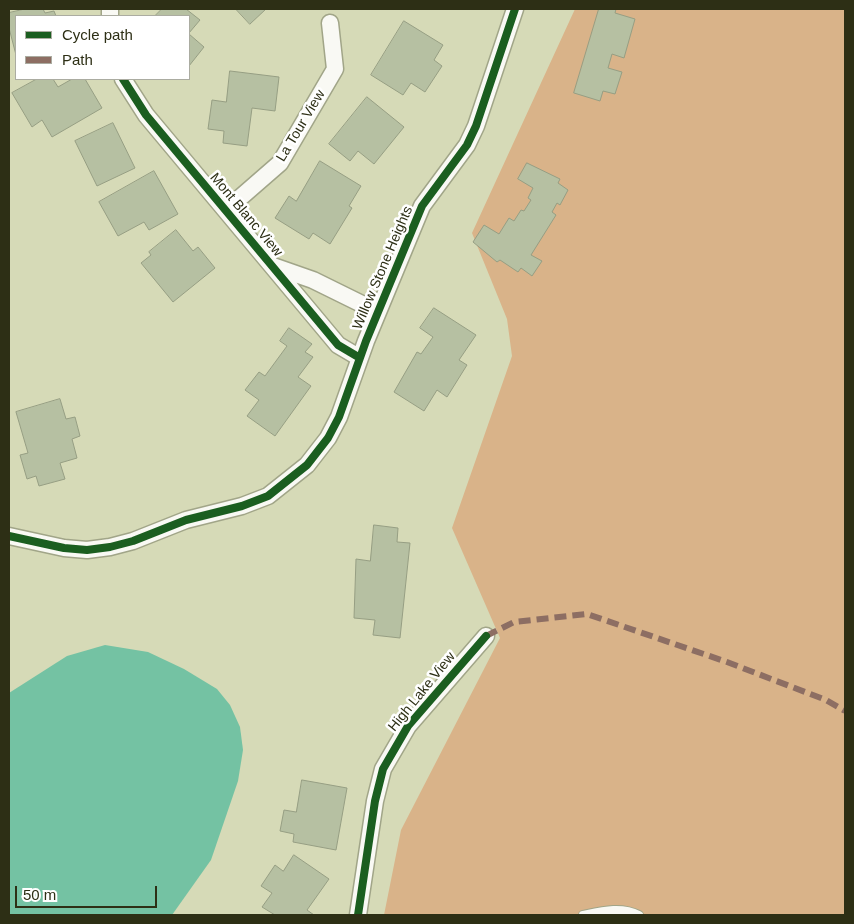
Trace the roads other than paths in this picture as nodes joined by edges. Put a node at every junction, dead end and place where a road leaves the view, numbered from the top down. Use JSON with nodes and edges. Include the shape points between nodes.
{"nodes":[{"id":1,"x":515,"y":9,"type":"edge"},
{"id":2,"x":330,"y":23,"type":"dead end"},
{"id":3,"x":124,"y":80,"type":"edge"},
{"id":4,"x":226,"y":210,"type":"junction"},
{"id":5,"x":271,"y":265,"type":"junction"},
{"id":6,"x":378,"y":312,"type":"junction"},
{"id":7,"x":360,"y":358,"type":"junction"},
{"id":8,"x":9,"y":536,"type":"edge"},
{"id":9,"x":486,"y":636,"type":"dead end"},
{"id":10,"x":358,"y":915,"type":"edge"},
{"id":11,"x":583,"y":915,"type":"edge"},
{"id":12,"x":639,"y":915,"type":"edge"}],
"edges":[{"from":1,"to":6,"type":"street","name":"Willow Stone Heights","via":[[476,126],[467,145],[422,206]]},
{"from":2,"to":4,"type":"street","name":"La Tour View","via":[[335,69],[280,163]]},
{"from":3,"to":4,"type":"street","name":"Mont Blanc View","via":[[146,115]]},
{"from":4,"to":5,"type":"street","name":"Mont Blanc View"},
{"from":5,"to":6,"type":"street","name":"Mont Blanc View","via":[[313,280]]},
{"from":5,"to":7,"type":"street","name":"Mont Blanc View","via":[[338,345]]},
{"from":6,"to":7,"type":"street","name":"Willow Stone Heights"},
{"from":7,"to":8,"type":"street","name":"Willow Stone Heights","via":[[328,438],[307,465],[268,496],[110,547],[64,548]]},
{"from":9,"to":10,"type":"street","name":"High Lake View","via":[[408,726],[383,769]]},
{"from":11,"to":12,"type":"lane","via":[[629,910]]}]}
